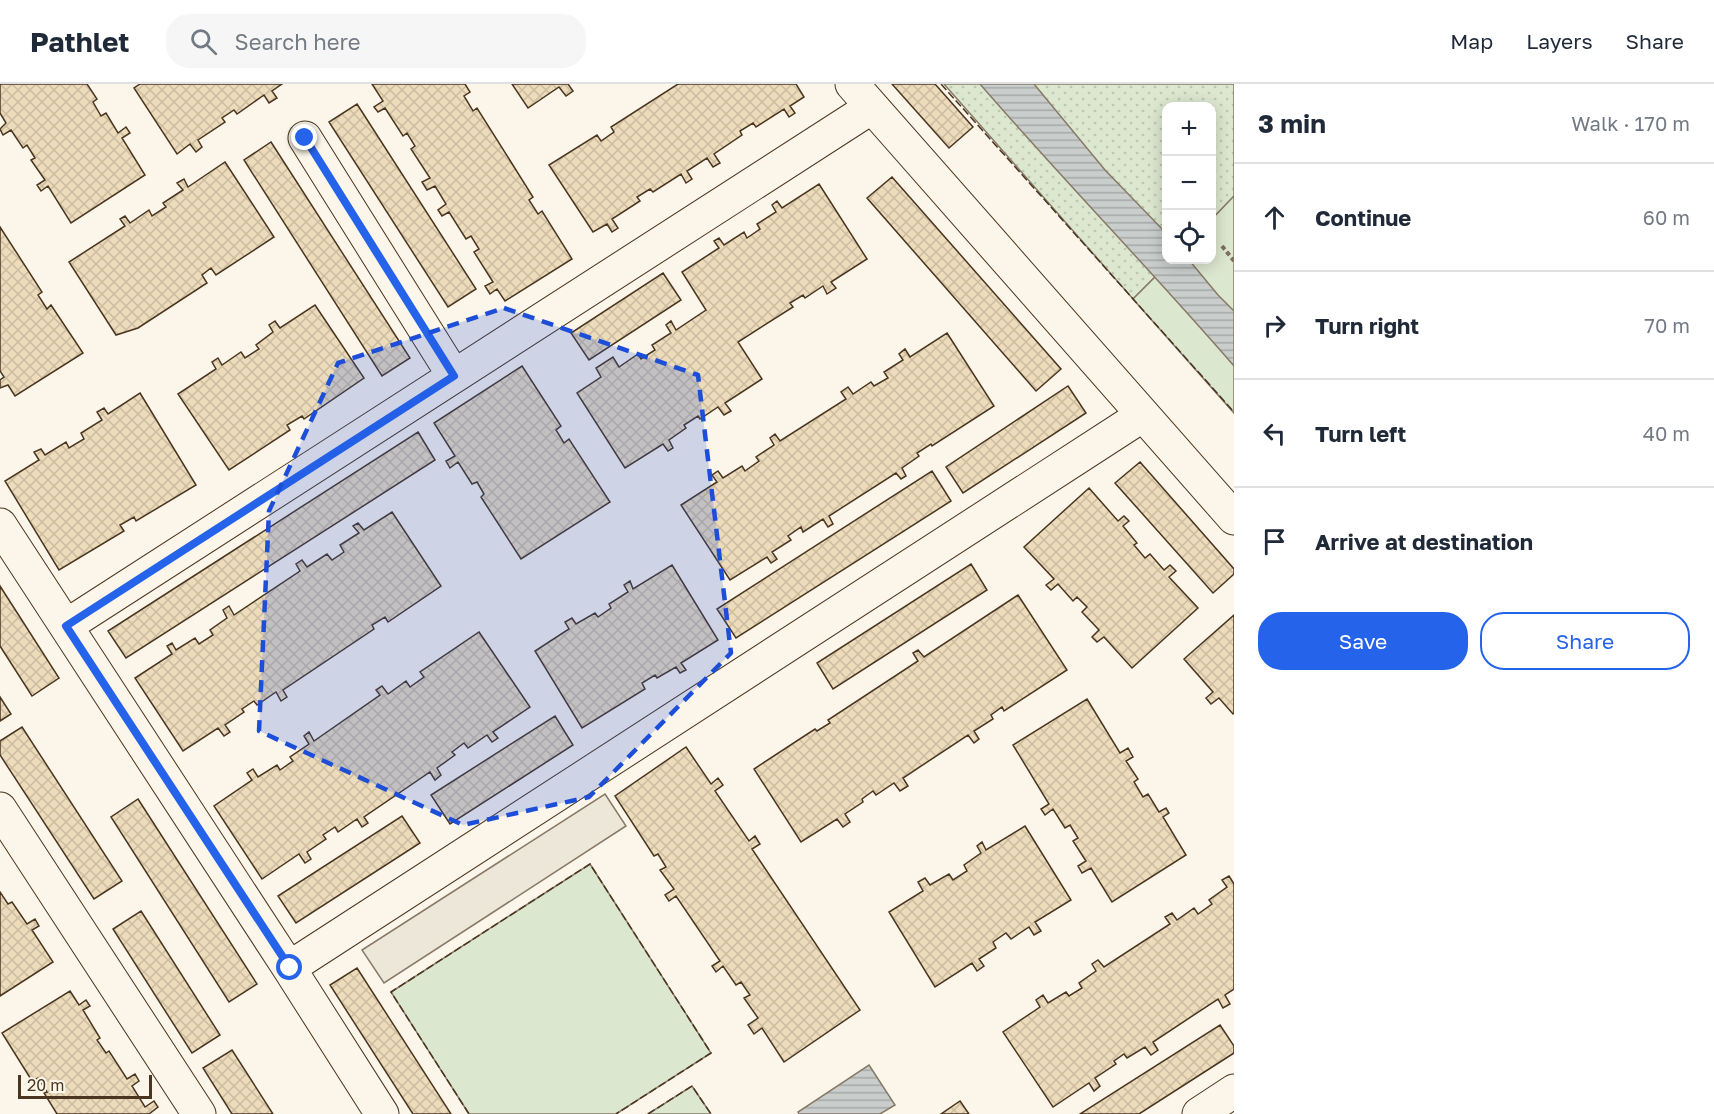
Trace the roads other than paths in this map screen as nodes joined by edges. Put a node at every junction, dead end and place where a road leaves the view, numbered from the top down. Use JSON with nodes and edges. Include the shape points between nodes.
{"nodes":[{"id":1,"x":862,"y":95,"type":"edge"},
{"id":2,"x":305,"y":138,"type":"dead end"},
{"id":3,"x":454,"y":376,"type":"junction"},
{"id":4,"x":1143,"y":415,"type":"junction"},
{"id":5,"x":1234,"y":518,"type":"edge"},
{"id":6,"x":0,"y":525,"type":"edge"},
{"id":7,"x":66,"y":626,"type":"junction"},
{"id":8,"x":0,"y":809,"type":"edge"},
{"id":9,"x":290,"y":968,"type":"junction"},
{"id":10,"x":1234,"y":1091,"type":"edge"},
{"id":11,"x":199,"y":1114,"type":"edge"},
{"id":12,"x":382,"y":1114,"type":"edge"},
{"id":13,"x":1199,"y":1114,"type":"edge"}],
"edges":[{"from":1,"to":3,"type":"lane"},
{"from":1,"to":4,"type":"lane"},
{"from":2,"to":3,"type":"lane"},
{"from":3,"to":7,"type":"lane"},
{"from":4,"to":5,"type":"lane"},
{"from":4,"to":9,"type":"lane"},
{"from":6,"to":7,"type":"lane"},
{"from":7,"to":9,"type":"lane"},
{"from":8,"to":11,"type":"lane"},
{"from":9,"to":12,"type":"lane"},
{"from":10,"to":13,"type":"lane"}]}
